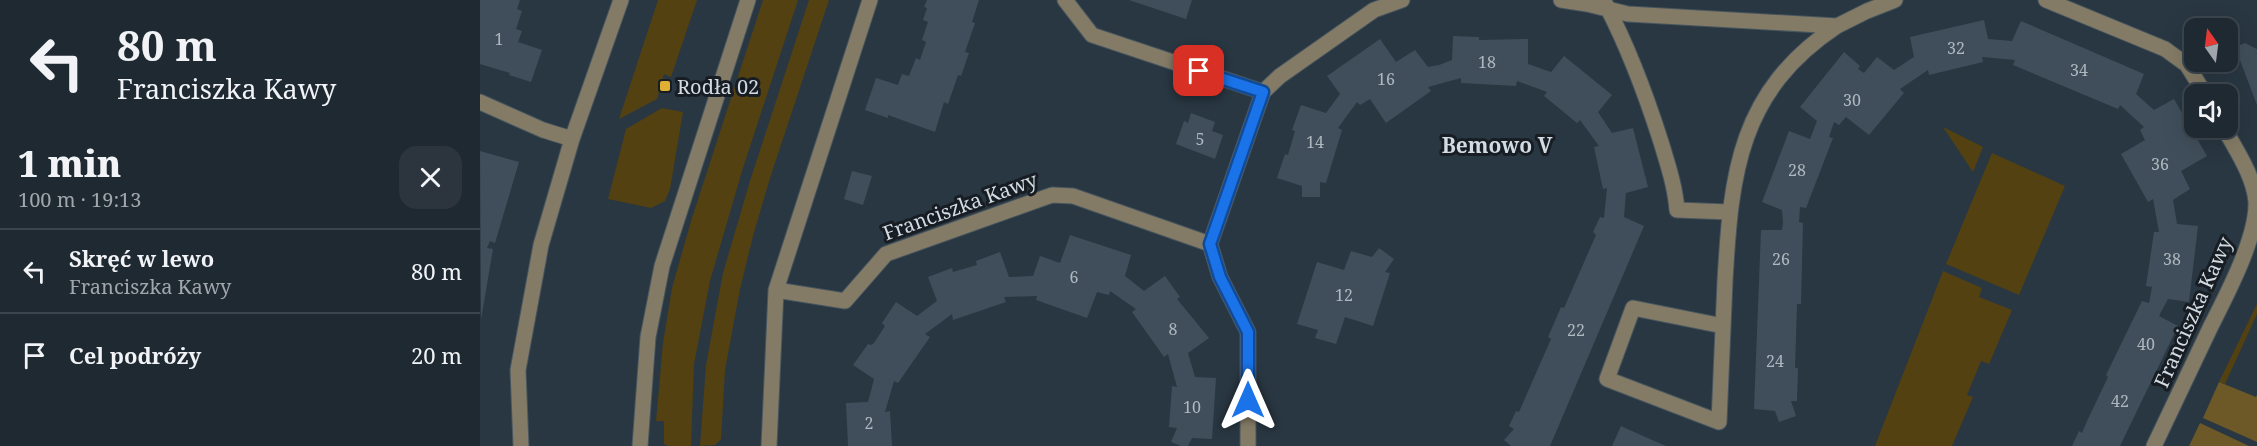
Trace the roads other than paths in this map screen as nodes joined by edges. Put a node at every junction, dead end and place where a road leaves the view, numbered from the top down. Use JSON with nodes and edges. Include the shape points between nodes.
{"nodes":[{"id":1,"x":621,"y":0,"type":"edge"},
{"id":2,"x":748,"y":0,"type":"edge"},
{"id":3,"x":870,"y":0,"type":"edge"},
{"id":4,"x":1065,"y":0,"type":"edge"},
{"id":5,"x":1402,"y":0,"type":"edge"},
{"id":6,"x":1561,"y":0,"type":"edge"},
{"id":7,"x":1861,"y":0,"type":"edge"},
{"id":8,"x":1895,"y":0,"type":"edge"},
{"id":9,"x":2046,"y":0,"type":"edge"},
{"id":10,"x":1383,"y":3,"type":"edge"},
{"id":11,"x":1605,"y":5,"type":"edge"},
{"id":12,"x":1851,"y":18,"type":"junction"},
{"id":13,"x":1837,"y":26,"type":"junction"},
{"id":14,"x":2199,"y":84,"type":"edge"},
{"id":15,"x":1263,"y":92,"type":"junction"},
{"id":16,"x":480,"y":102,"type":"edge"},
{"id":17,"x":2229,"y":138,"type":"edge"},
{"id":18,"x":572,"y":139,"type":"junction"},
{"id":19,"x":1729,"y":212,"type":"junction"},
{"id":20,"x":1210,"y":244,"type":"junction"},
{"id":21,"x":776,"y":290,"type":"junction"},
{"id":22,"x":1723,"y":326,"type":"junction"},
{"id":23,"x":521,"y":446,"type":"edge"},
{"id":24,"x":640,"y":446,"type":"edge"},
{"id":25,"x":769,"y":446,"type":"edge"},
{"id":26,"x":1248,"y":446,"type":"edge"},
{"id":27,"x":2154,"y":446,"type":"edge"}],
"edges":[{"from":1,"to":18,"type":"street"},
{"from":2,"to":24,"type":"street","via":[[662,266],[648,337]]},
{"from":3,"to":21,"type":"street"},
{"from":4,"to":15,"type":"street","via":[[1092,35]]},
{"from":5,"to":10,"type":"street"},
{"from":6,"to":11,"type":"street"},
{"from":7,"to":12,"type":"street"},
{"from":8,"to":12,"type":"street"},
{"from":9,"to":14,"type":"street","via":[[2165,49],[2187,64]]},
{"from":10,"to":15,"type":"street"},
{"from":11,"to":13,"type":"street","via":[[1641,16]]},
{"from":11,"to":19,"type":"street","via":[[1621,31],[1652,114],[1675,188],[1677,210]]},
{"from":12,"to":13,"type":"street"},
{"from":13,"to":19,"type":"street","via":[[1792,62],[1766,95],[1740,156]]},
{"from":15,"to":20,"type":"street"},
{"from":16,"to":18,"type":"street"},
{"from":17,"to":27,"type":"street","name":"Franciszka Kawy","via":[[2254,189],[2255,218],[2238,272]]},
{"from":18,"to":23,"type":"street","via":[[541,245],[518,370]]},
{"from":19,"to":22,"type":"street"},
{"from":20,"to":21,"type":"street","name":"Franciszka Kawy","via":[[1073,196],[1052,195],[886,254],[845,301]]},
{"from":20,"to":26,"type":"street","via":[[1220,277],[1248,332]]},
{"from":21,"to":25,"type":"street"},
{"from":22,"to":22,"type":"street","via":[[1633,308],[1607,379],[1719,422]]}]}
